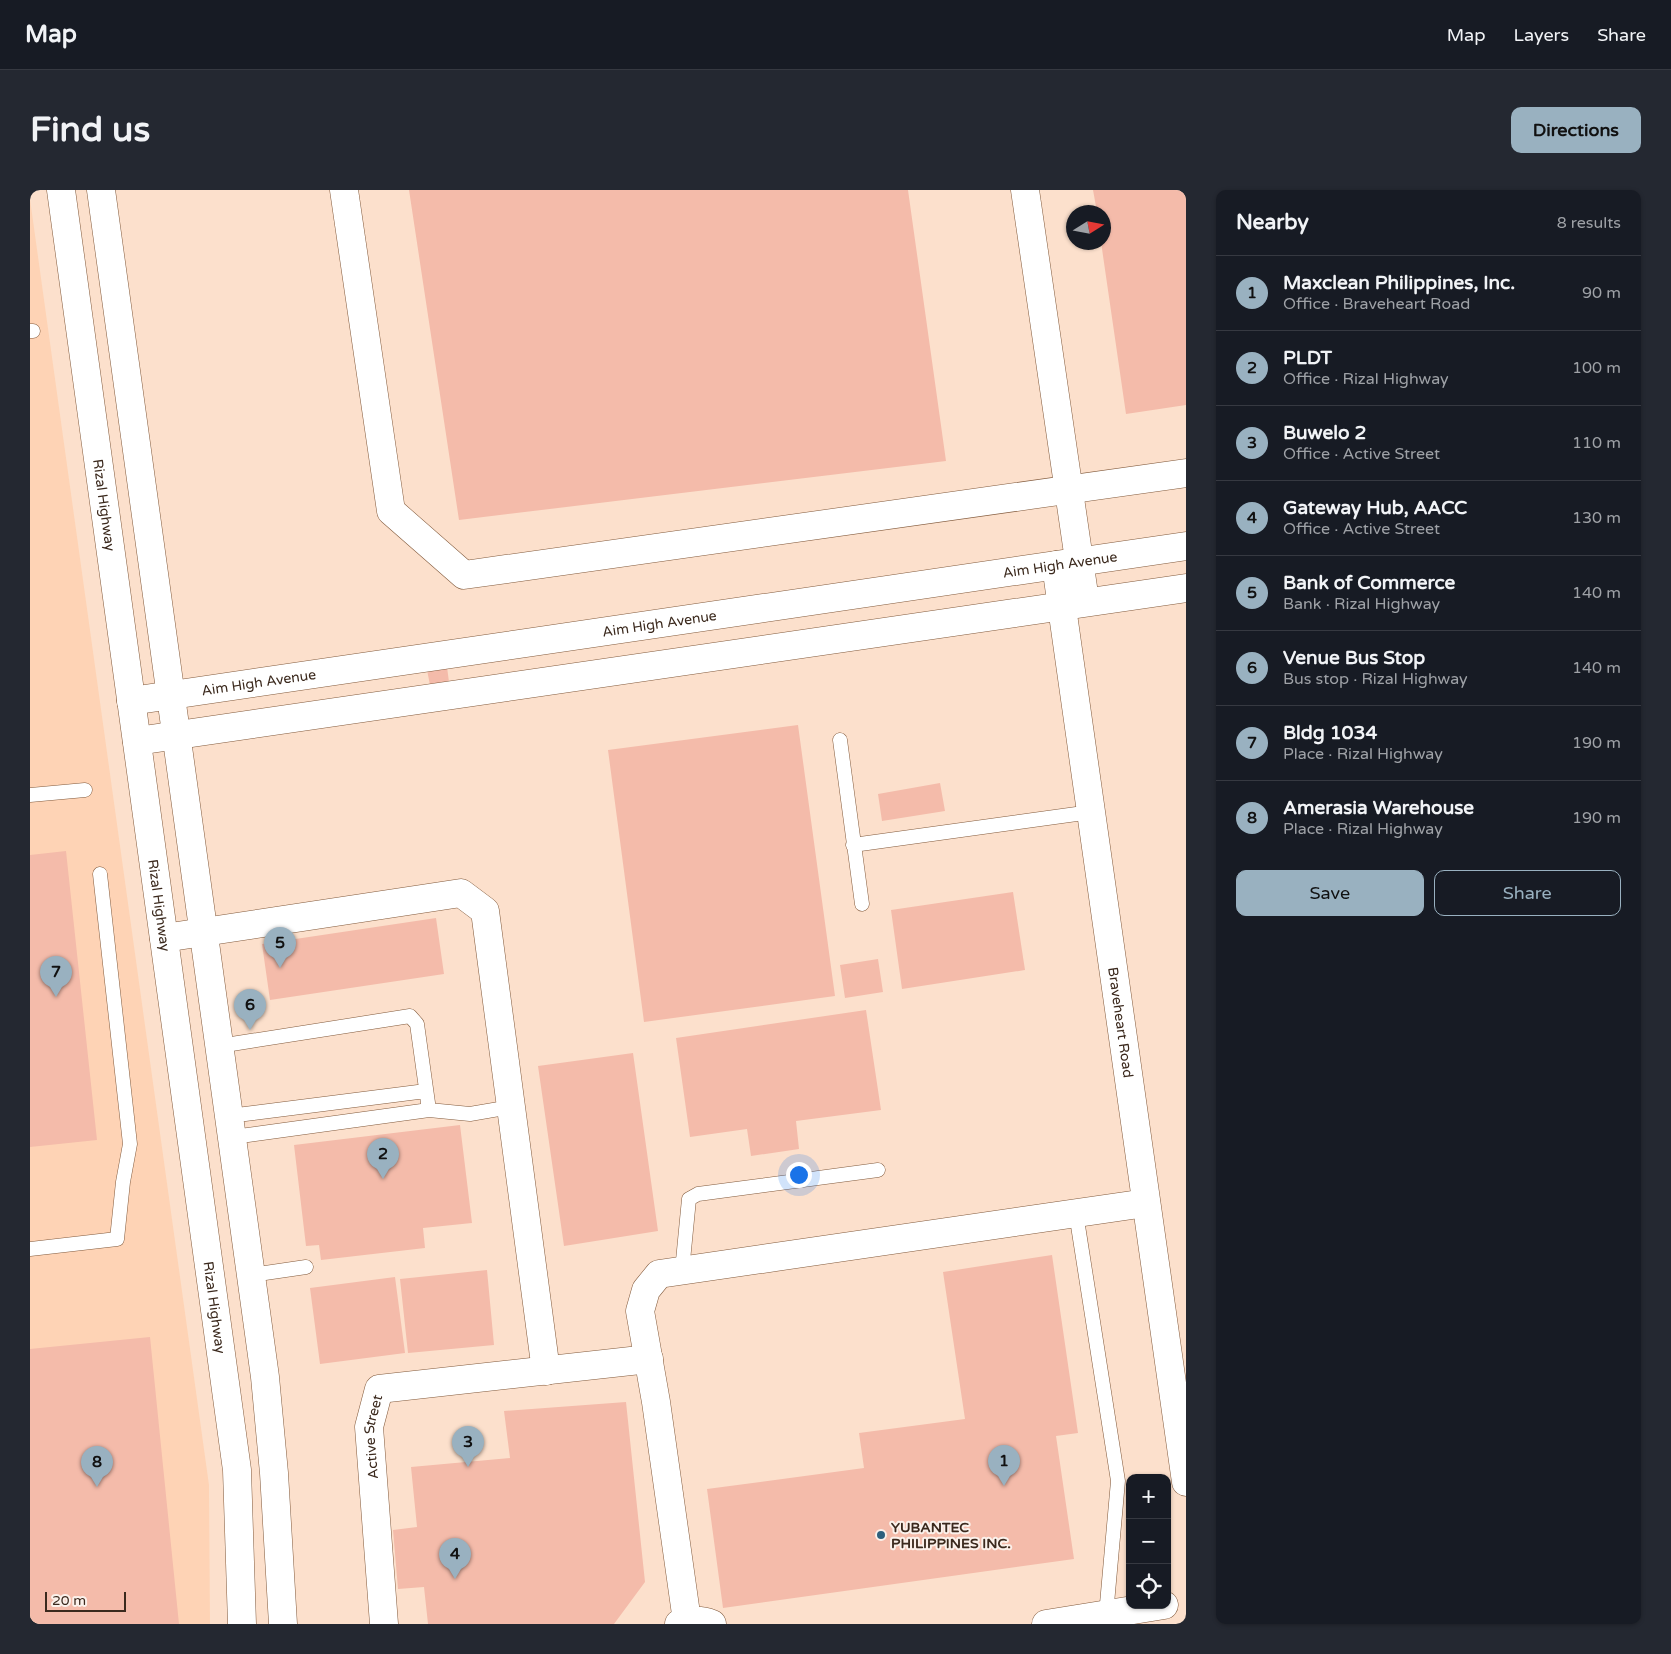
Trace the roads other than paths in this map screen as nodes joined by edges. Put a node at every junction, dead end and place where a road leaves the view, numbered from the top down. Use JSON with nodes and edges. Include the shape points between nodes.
{"nodes":[{"id":1,"x":61,"y":190,"type":"edge"},
{"id":2,"x":101,"y":190,"type":"edge"},
{"id":3,"x":344,"y":190,"type":"edge"},
{"id":4,"x":1025,"y":190,"type":"edge"},
{"id":5,"x":1186,"y":473,"type":"edge"},
{"id":6,"x":1069,"y":490,"type":"junction"},
{"id":7,"x":1186,"y":546,"type":"edge"},
{"id":8,"x":1068,"y":563,"type":"junction"},
{"id":9,"x":1186,"y":588,"type":"edge"},
{"id":10,"x":1073,"y":603,"type":"junction"},
{"id":11,"x":170,"y":695,"type":"junction"},
{"id":12,"x":131,"y":700,"type":"junction"},
{"id":13,"x":176,"y":735,"type":"junction"},
{"id":14,"x":840,"y":740,"type":"dead end"},
{"id":15,"x":136,"y":741,"type":"junction"},
{"id":16,"x":85,"y":790,"type":"dead end"},
{"id":17,"x":30,"y":795,"type":"edge"},
{"id":18,"x":1091,"y":812,"type":"junction"},
{"id":19,"x":853,"y":844,"type":"junction"},
{"id":20,"x":100,"y":874,"type":"dead end"},
{"id":21,"x":862,"y":904,"type":"dead end"},
{"id":22,"x":203,"y":932,"type":"junction"},
{"id":23,"x":164,"y":938,"type":"junction"},
{"id":24,"x":219,"y":1046,"type":"junction"},
{"id":25,"x":426,"y":1091,"type":"junction"},
{"id":26,"x":511,"y":1107,"type":"junction"},
{"id":27,"x":429,"y":1110,"type":"junction"},
{"id":28,"x":231,"y":1127,"type":"junction"},
{"id":29,"x":878,"y":1170,"type":"dead end"},
{"id":30,"x":1146,"y":1203,"type":"junction"},
{"id":31,"x":1076,"y":1213,"type":"junction"},
{"id":32,"x":30,"y":1249,"type":"edge"},
{"id":33,"x":306,"y":1267,"type":"dead end"},
{"id":34,"x":682,"y":1270,"type":"junction"},
{"id":35,"x":251,"y":1275,"type":"junction"},
{"id":36,"x":649,"y":1359,"type":"junction"},
{"id":37,"x":546,"y":1370,"type":"junction"},
{"id":38,"x":1186,"y":1482,"type":"edge"},
{"id":39,"x":1186,"y":1602,"type":"edge"},
{"id":40,"x":1171,"y":1604,"type":"edge"},
{"id":41,"x":1142,"y":1609,"type":"edge"},
{"id":42,"x":1106,"y":1615,"type":"junction"},
{"id":43,"x":693,"y":1623,"type":"edge"},
{"id":44,"x":242,"y":1624,"type":"edge"},
{"id":45,"x":283,"y":1624,"type":"edge"},
{"id":46,"x":384,"y":1624,"type":"edge"},
{"id":47,"x":1046,"y":1624,"type":"edge"}],
"edges":[{"from":1,"to":12,"type":"street","name":"Rizal Highway"},
{"from":2,"to":11,"type":"street"},
{"from":3,"to":6,"type":"street","via":[[391,511],[464,575]]},
{"from":4,"to":6,"type":"street","name":"Braveheart Road"},
{"from":5,"to":6,"type":"street"},
{"from":6,"to":8,"type":"street","name":"Braveheart Road"},
{"from":7,"to":8,"type":"street","name":"Aim High Avenue"},
{"from":8,"to":10,"type":"street","name":"Braveheart Road"},
{"from":8,"to":11,"type":"street","name":"Aim High Avenue"},
{"from":9,"to":10,"type":"street"},
{"from":10,"to":13,"type":"street"},
{"from":10,"to":18,"type":"street","name":"Braveheart Road"},
{"from":11,"to":12,"type":"street","name":"Aim High Avenue"},
{"from":11,"to":13,"type":"street"},
{"from":12,"to":15,"type":"street","name":"Rizal Highway"},
{"from":13,"to":15,"type":"street"},
{"from":13,"to":22,"type":"street"},
{"from":14,"to":19,"type":"lane"},
{"from":15,"to":23,"type":"street","name":"Rizal Highway"},
{"from":16,"to":17,"type":"lane"},
{"from":18,"to":19,"type":"lane"},
{"from":18,"to":30,"type":"street","name":"Braveheart Road"},
{"from":19,"to":21,"type":"lane"},
{"from":20,"to":32,"type":"lane","via":[[130,1144],[117,1240]]},
{"from":22,"to":23,"type":"street"},
{"from":22,"to":24,"type":"street"},
{"from":22,"to":26,"type":"street","via":[[461,893],[485,911]]},
{"from":23,"to":44,"type":"street","name":"Rizal Highway","via":[[237,1470]]},
{"from":24,"to":25,"type":"lane","via":[[410,1016],[417,1024]]},
{"from":24,"to":28,"type":"street"},
{"from":25,"to":27,"type":"lane"},
{"from":25,"to":28,"type":"lane"},
{"from":26,"to":27,"type":"lane","via":[[470,1114]]},
{"from":26,"to":37,"type":"street"},
{"from":27,"to":28,"type":"lane"},
{"from":28,"to":35,"type":"street"},
{"from":29,"to":34,"type":"lane","via":[[698,1194],[689,1199]]},
{"from":30,"to":31,"type":"street"},
{"from":30,"to":38,"type":"street","name":"Braveheart Road"},
{"from":31,"to":34,"type":"street"},
{"from":31,"to":42,"type":"lane","via":[[1118,1481]]},
{"from":33,"to":35,"type":"lane"},
{"from":34,"to":36,"type":"street","via":[[660,1274],[646,1290],[640,1311]]},
{"from":35,"to":45,"type":"street","via":[[274,1474]]},
{"from":36,"to":37,"type":"street"},
{"from":36,"to":43,"type":"street"},
{"from":37,"to":46,"type":"street","name":"Active Street","via":[[380,1389],[368,1427]]},
{"from":39,"to":40,"type":"street"},
{"from":41,"to":42,"type":"street"},
{"from":42,"to":47,"type":"street"}]}
